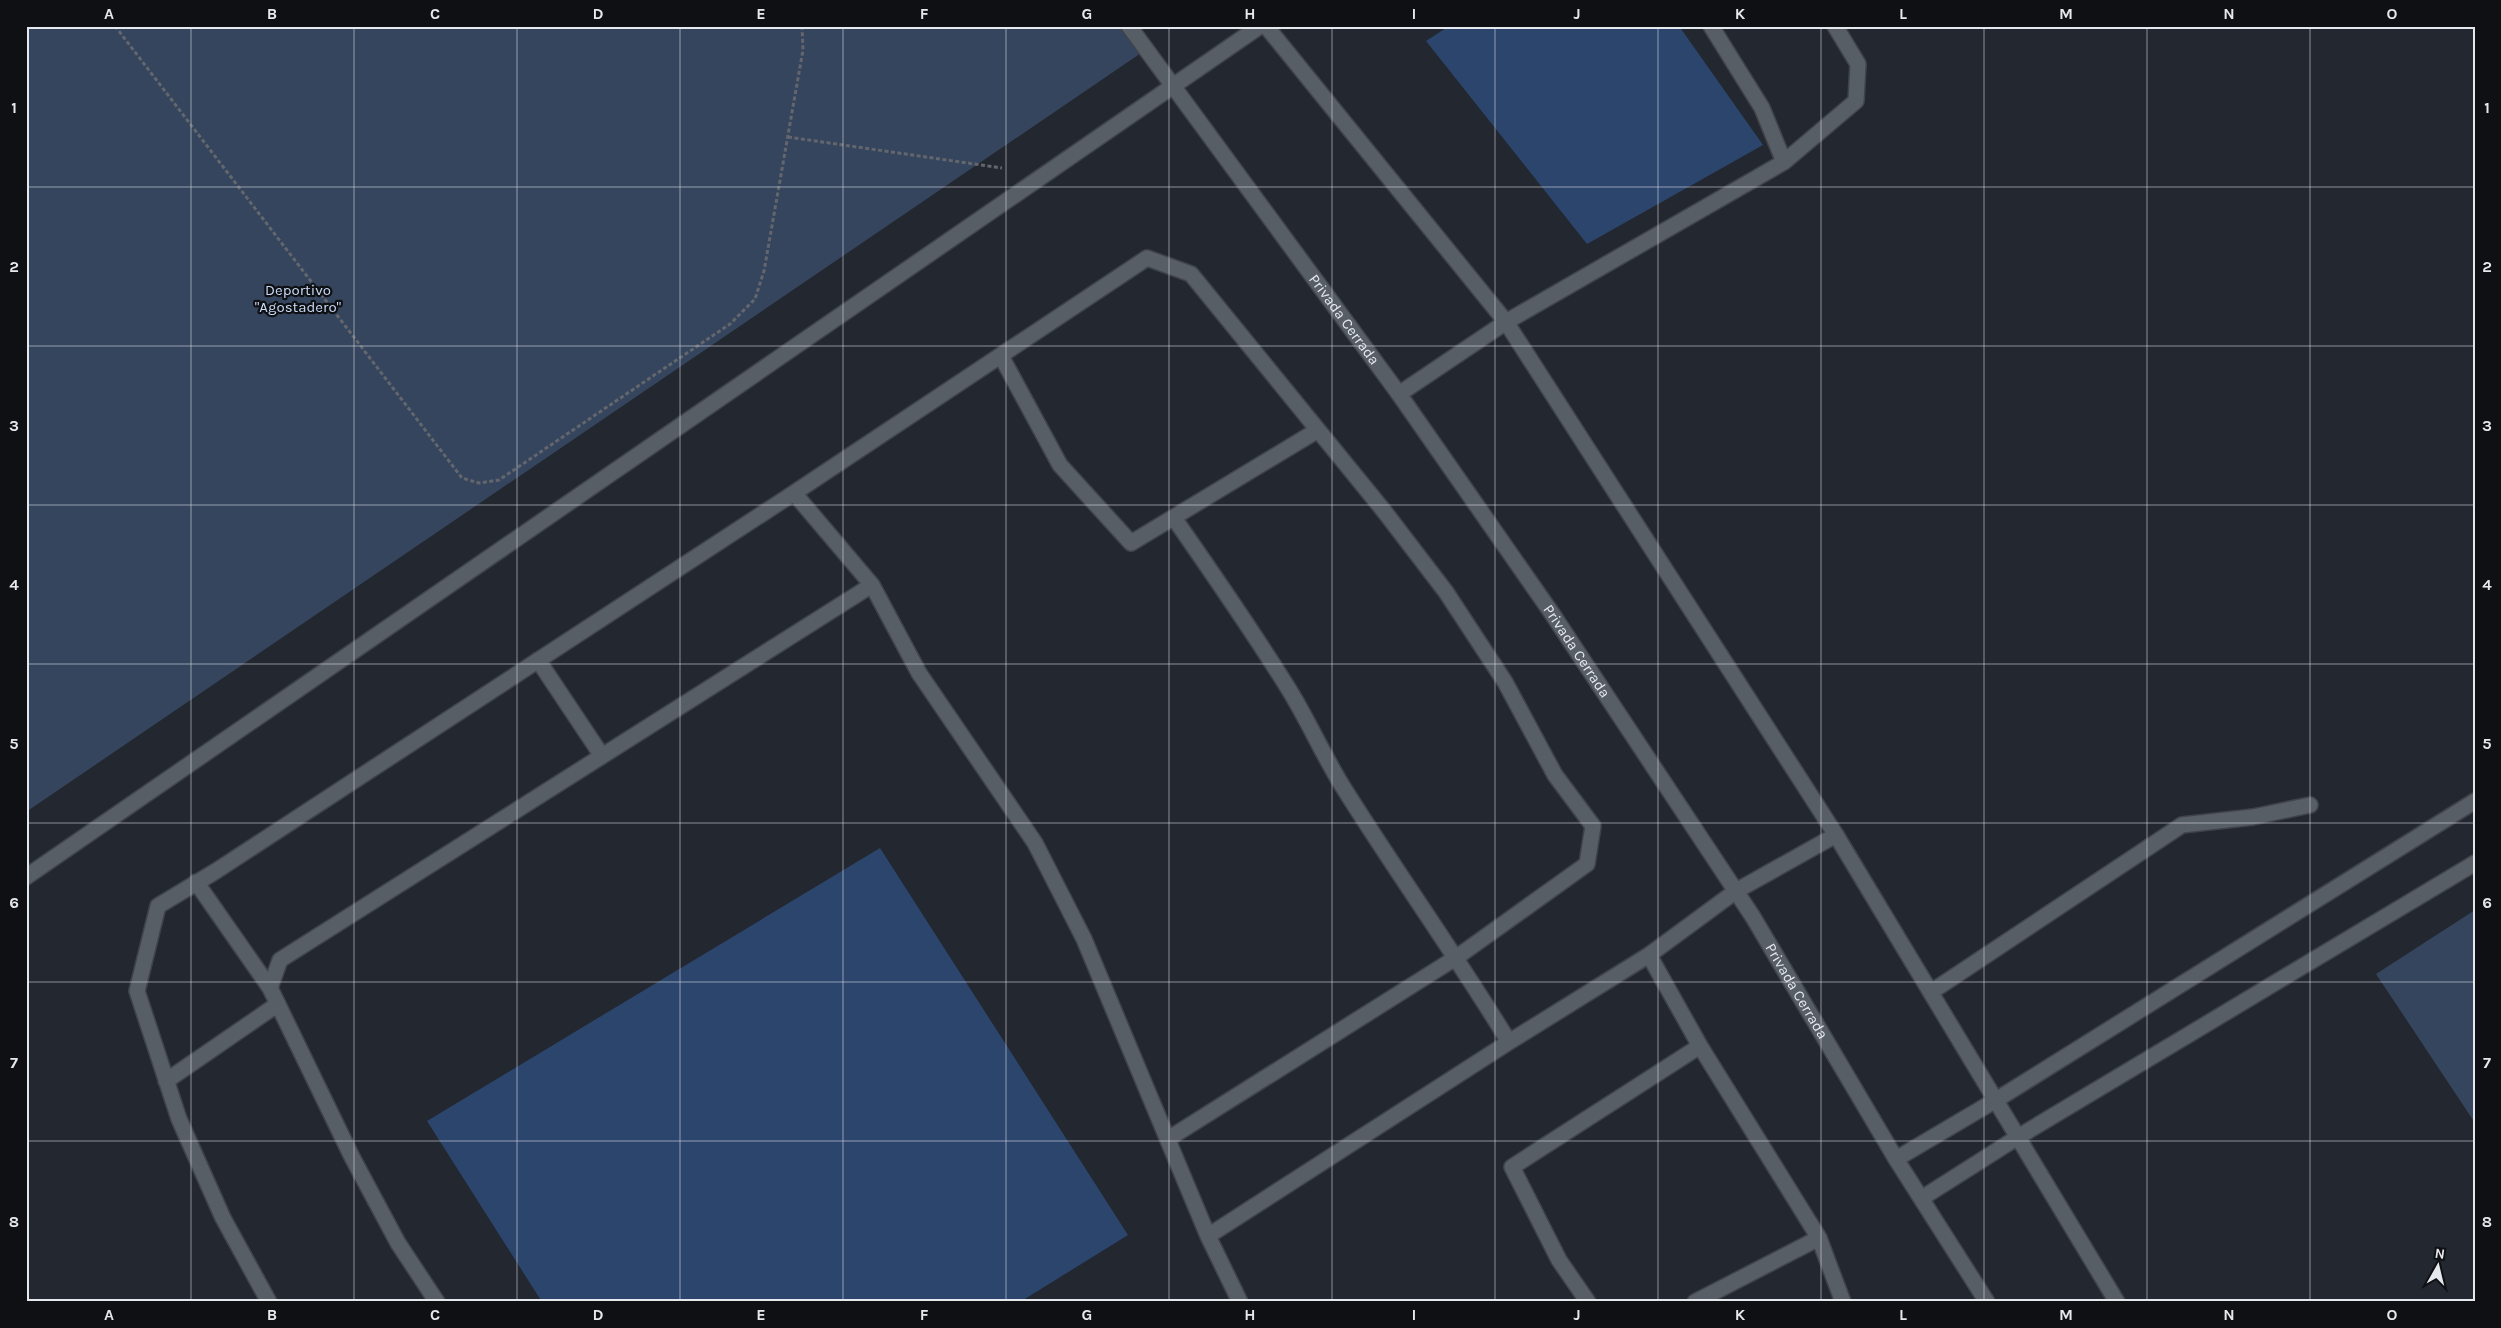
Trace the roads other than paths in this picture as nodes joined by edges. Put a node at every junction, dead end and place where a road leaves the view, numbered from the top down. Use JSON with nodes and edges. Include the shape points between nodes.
{"nodes":[{"id":1,"x":1129,"y":26,"type":"edge"},
{"id":2,"x":1260,"y":26,"type":"edge"},
{"id":3,"x":1266,"y":26,"type":"edge"},
{"id":4,"x":1711,"y":26,"type":"edge"},
{"id":5,"x":1835,"y":26,"type":"edge"},
{"id":6,"x":1174,"y":87,"type":"junction"},
{"id":7,"x":1784,"y":162,"type":"junction"},
{"id":8,"x":1506,"y":322,"type":"junction"},
{"id":9,"x":1001,"y":356,"type":"junction"},
{"id":10,"x":1400,"y":394,"type":"junction"},
{"id":11,"x":1318,"y":430,"type":"junction"},
{"id":12,"x":794,"y":493,"type":"junction"},
{"id":13,"x":1174,"y":518,"type":"junction"},
{"id":14,"x":872,"y":585,"type":"junction"},
{"id":15,"x":538,"y":660,"type":"junction"},
{"id":16,"x":602,"y":756,"type":"junction"},
{"id":17,"x":2475,"y":801,"type":"edge"},
{"id":18,"x":2310,"y":805,"type":"dead end"},
{"id":19,"x":1836,"y":835,"type":"junction"},
{"id":20,"x":2475,"y":863,"type":"edge"},
{"id":21,"x":26,"y":877,"type":"edge"},
{"id":22,"x":196,"y":882,"type":"junction"},
{"id":23,"x":1736,"y":891,"type":"junction"},
{"id":24,"x":1650,"y":955,"type":"junction"},
{"id":25,"x":1457,"y":957,"type":"junction"},
{"id":26,"x":270,"y":988,"type":"junction"},
{"id":27,"x":1931,"y":992,"type":"junction"},
{"id":28,"x":278,"y":1004,"type":"junction"},
{"id":29,"x":1509,"y":1042,"type":"junction"},
{"id":30,"x":1700,"y":1046,"type":"junction"},
{"id":31,"x":166,"y":1081,"type":"junction"},
{"id":32,"x":1996,"y":1100,"type":"junction"},
{"id":33,"x":2018,"y":1137,"type":"junction"},
{"id":34,"x":1168,"y":1139,"type":"junction"},
{"id":35,"x":1896,"y":1159,"type":"junction"},
{"id":36,"x":1922,"y":1198,"type":"junction"},
{"id":37,"x":1208,"y":1236,"type":"junction"},
{"id":38,"x":1819,"y":1238,"type":"junction"},
{"id":39,"x":270,"y":1302,"type":"edge"},
{"id":40,"x":437,"y":1302,"type":"edge"},
{"id":41,"x":1240,"y":1302,"type":"edge"},
{"id":42,"x":1588,"y":1302,"type":"edge"},
{"id":43,"x":1695,"y":1302,"type":"edge"},
{"id":44,"x":1843,"y":1302,"type":"edge"},
{"id":45,"x":1987,"y":1302,"type":"edge"},
{"id":46,"x":2117,"y":1302,"type":"edge"}],
"edges":[{"from":1,"to":6,"type":"street","name":"Privada Cerrada"},
{"from":2,"to":6,"type":"street"},
{"from":3,"to":8,"type":"street"},
{"from":4,"to":7,"type":"street","via":[[1762,108]]},
{"from":5,"to":7,"type":"street","via":[[1858,64],[1856,101]]},
{"from":6,"to":10,"type":"street","name":"Privada Cerrada"},
{"from":6,"to":21,"type":"street"},
{"from":7,"to":8,"type":"street"},
{"from":8,"to":10,"type":"street"},
{"from":8,"to":19,"type":"street"},
{"from":9,"to":11,"type":"street","via":[[1148,258],[1191,274]]},
{"from":9,"to":12,"type":"street"},
{"from":9,"to":13,"type":"street","via":[[1060,465],[1131,544]]},
{"from":10,"to":23,"type":"street","name":"Privada Cerrada","via":[[1551,612]]},
{"from":11,"to":13,"type":"street"},
{"from":11,"to":25,"type":"street","via":[[1446,592],[1505,682],[1554,775],[1593,826],[1587,864]]},
{"from":12,"to":14,"type":"street"},
{"from":12,"to":15,"type":"street"},
{"from":13,"to":25,"type":"street","via":[[1289,690],[1342,785],[1397,872]]},
{"from":14,"to":16,"type":"street"},
{"from":14,"to":34,"type":"street","via":[[919,673],[1035,843],[1084,939]]},
{"from":15,"to":16,"type":"street"},
{"from":15,"to":22,"type":"street"},
{"from":16,"to":26,"type":"street","via":[[280,960]]},
{"from":17,"to":32,"type":"street"},
{"from":18,"to":27,"type":"street","via":[[2253,817],[2182,825]]},
{"from":19,"to":23,"type":"street"},
{"from":19,"to":27,"type":"street"},
{"from":20,"to":33,"type":"street"},
{"from":22,"to":26,"type":"street"},
{"from":22,"to":31,"type":"street","via":[[158,906],[137,991]]},
{"from":23,"to":24,"type":"street"},
{"from":23,"to":35,"type":"street","name":"Privada Cerrada"},
{"from":24,"to":29,"type":"street"},
{"from":24,"to":30,"type":"street"},
{"from":25,"to":29,"type":"street"},
{"from":25,"to":34,"type":"street"},
{"from":26,"to":28,"type":"street"},
{"from":27,"to":32,"type":"street"},
{"from":28,"to":31,"type":"street"},
{"from":28,"to":40,"type":"street","via":[[352,1157],[398,1243]]},
{"from":29,"to":37,"type":"street"},
{"from":30,"to":38,"type":"street"},
{"from":30,"to":42,"type":"street","via":[[1512,1167],[1559,1260]]},
{"from":31,"to":39,"type":"street","via":[[223,1218]]},
{"from":32,"to":33,"type":"street"},
{"from":32,"to":35,"type":"street"},
{"from":33,"to":36,"type":"street"},
{"from":33,"to":46,"type":"street"},
{"from":34,"to":37,"type":"street"},
{"from":35,"to":36,"type":"street","name":"Privada Cerrada"},
{"from":36,"to":45,"type":"street","name":"Privada Cerrada"},
{"from":37,"to":41,"type":"street"},
{"from":38,"to":43,"type":"street"},
{"from":38,"to":44,"type":"street"}]}
